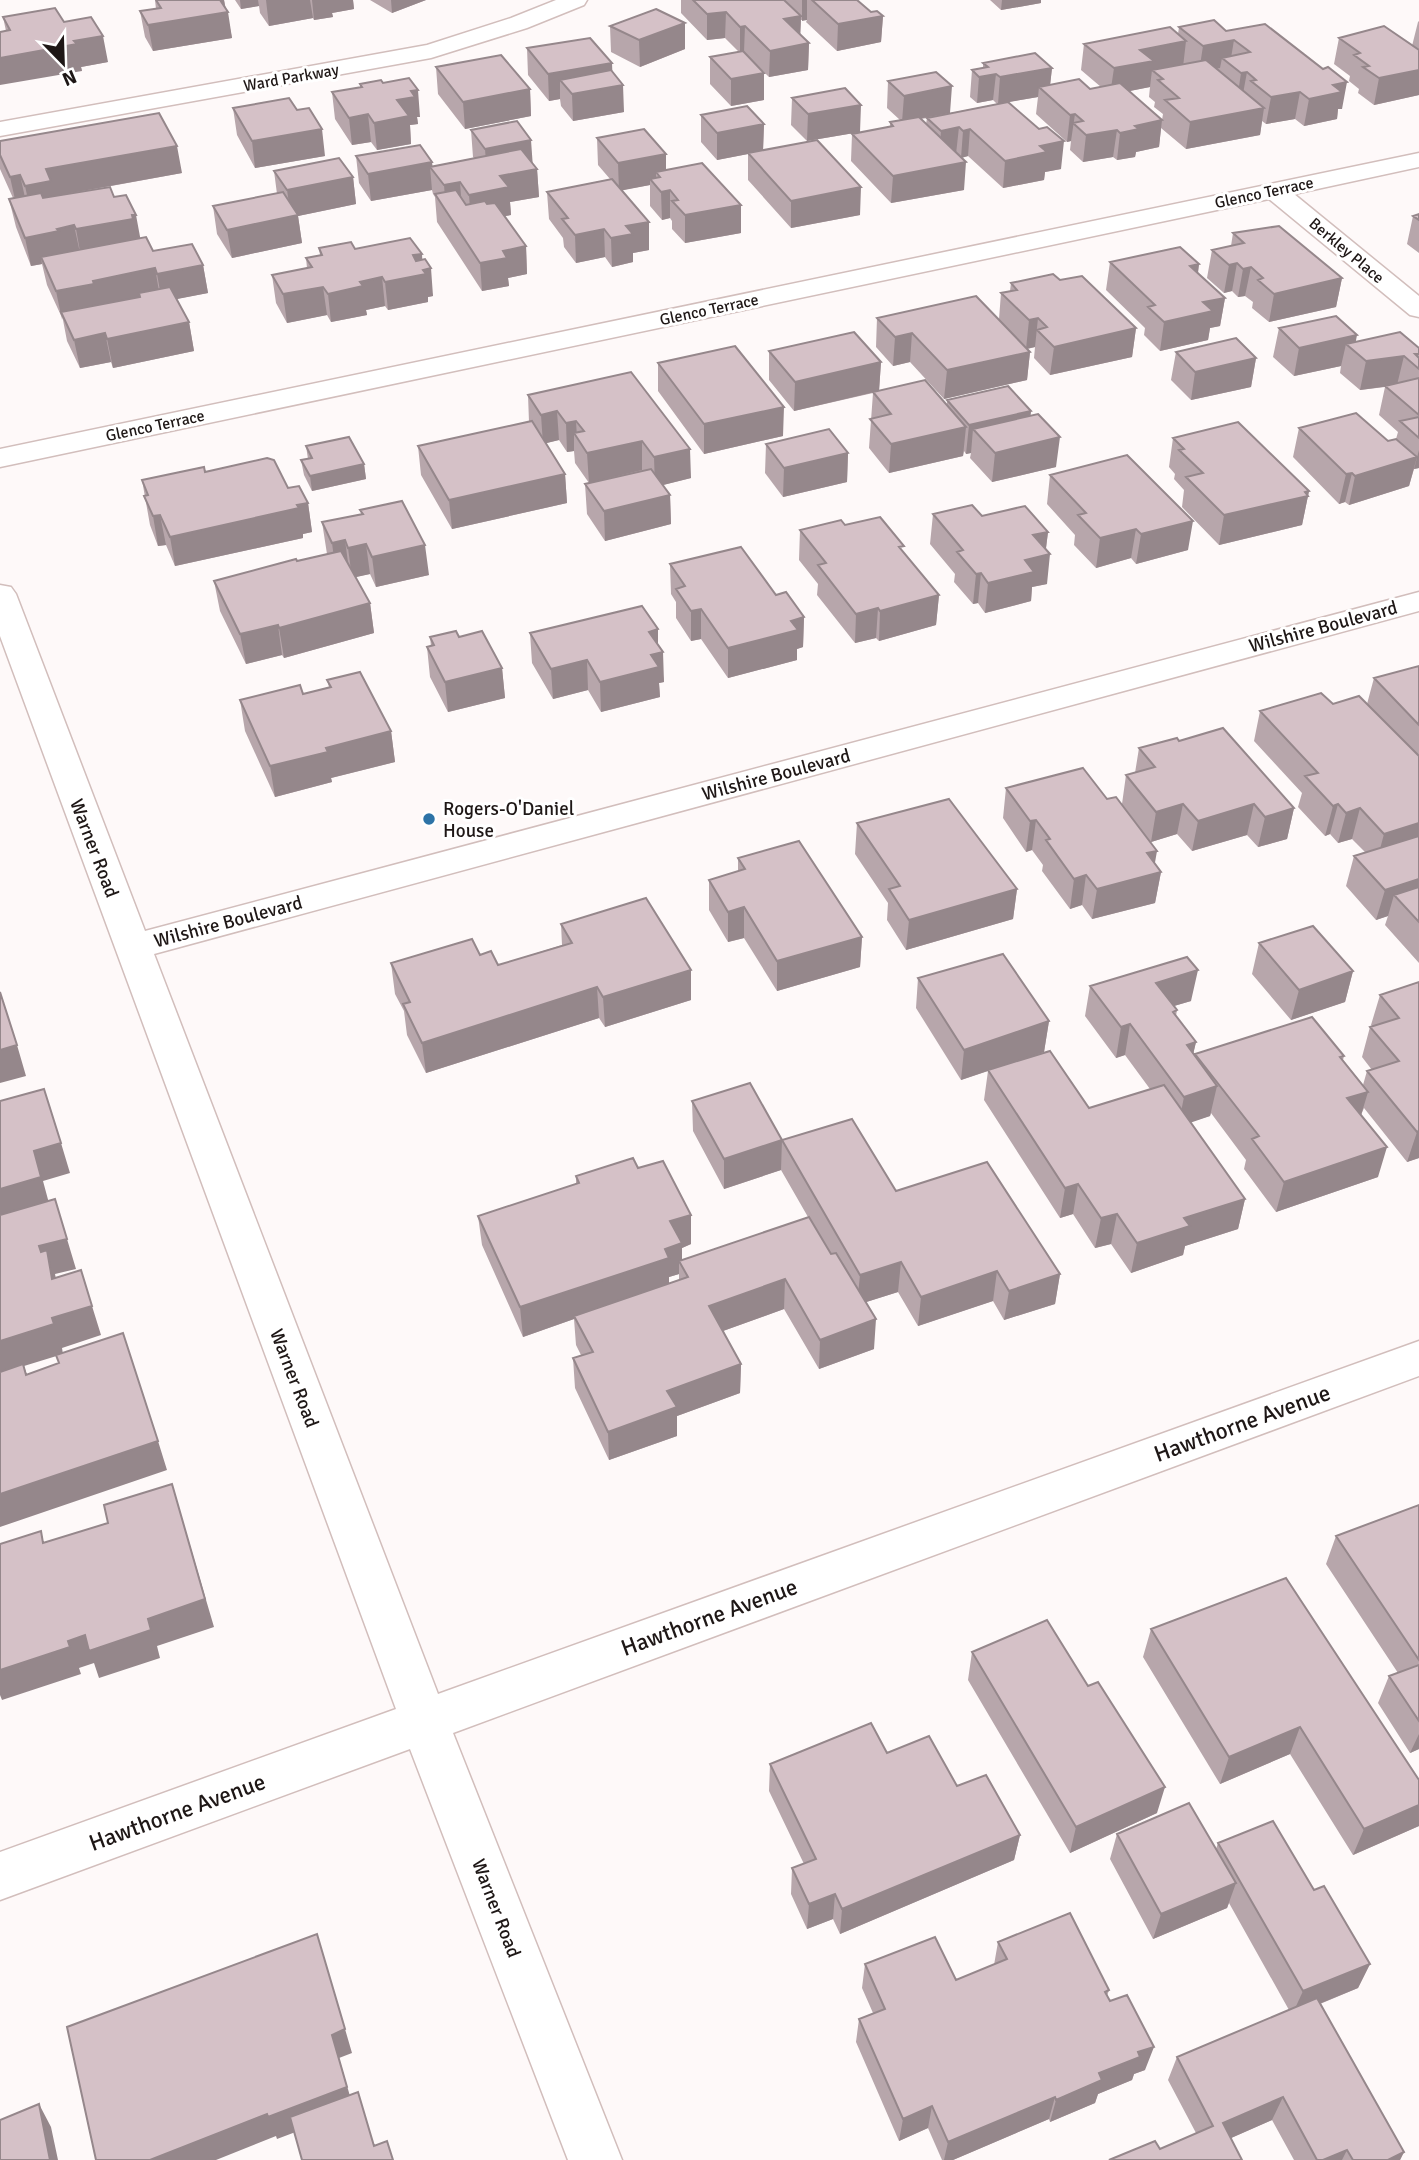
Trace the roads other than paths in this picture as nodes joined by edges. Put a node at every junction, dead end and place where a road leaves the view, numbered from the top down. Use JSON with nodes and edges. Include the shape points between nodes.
{"nodes":[{"id":1,"x":576,"y":0,"type":"edge"},
{"id":2,"x":0,"y":130,"type":"edge"},
{"id":3,"x":1419,"y":160,"type":"edge"},
{"id":4,"x":1274,"y":190,"type":"junction"},
{"id":5,"x":1419,"y":309,"type":"edge"},
{"id":6,"x":0,"y":458,"type":"edge"},
{"id":7,"x":0,"y":594,"type":"edge"},
{"id":8,"x":1419,"y":601,"type":"edge"},
{"id":9,"x":133,"y":947,"type":"junction"},
{"id":10,"x":1419,"y":1358,"type":"edge"},
{"id":11,"x":424,"y":1721,"type":"junction"},
{"id":12,"x":0,"y":1876,"type":"edge"},
{"id":13,"x":596,"y":2160,"type":"edge"}],
"edges":[{"from":1,"to":2,"type":"street","name":"Ward Parkway","via":[[431,51]]},
{"from":3,"to":4,"type":"street","name":"Glenco Terrace"},
{"from":4,"to":5,"type":"street","name":"Berkley Place"},
{"from":4,"to":6,"type":"street","name":"Glenco Terrace"},
{"from":7,"to":9,"type":"street","name":"Warner Road"},
{"from":8,"to":9,"type":"street","name":"Wilshire Boulevard"},
{"from":9,"to":11,"type":"street","name":"Warner Road"},
{"from":10,"to":11,"type":"street","name":"Hawthorne Avenue"},
{"from":11,"to":12,"type":"street","name":"Hawthorne Avenue"},
{"from":11,"to":13,"type":"street","name":"Warner Road"}]}
